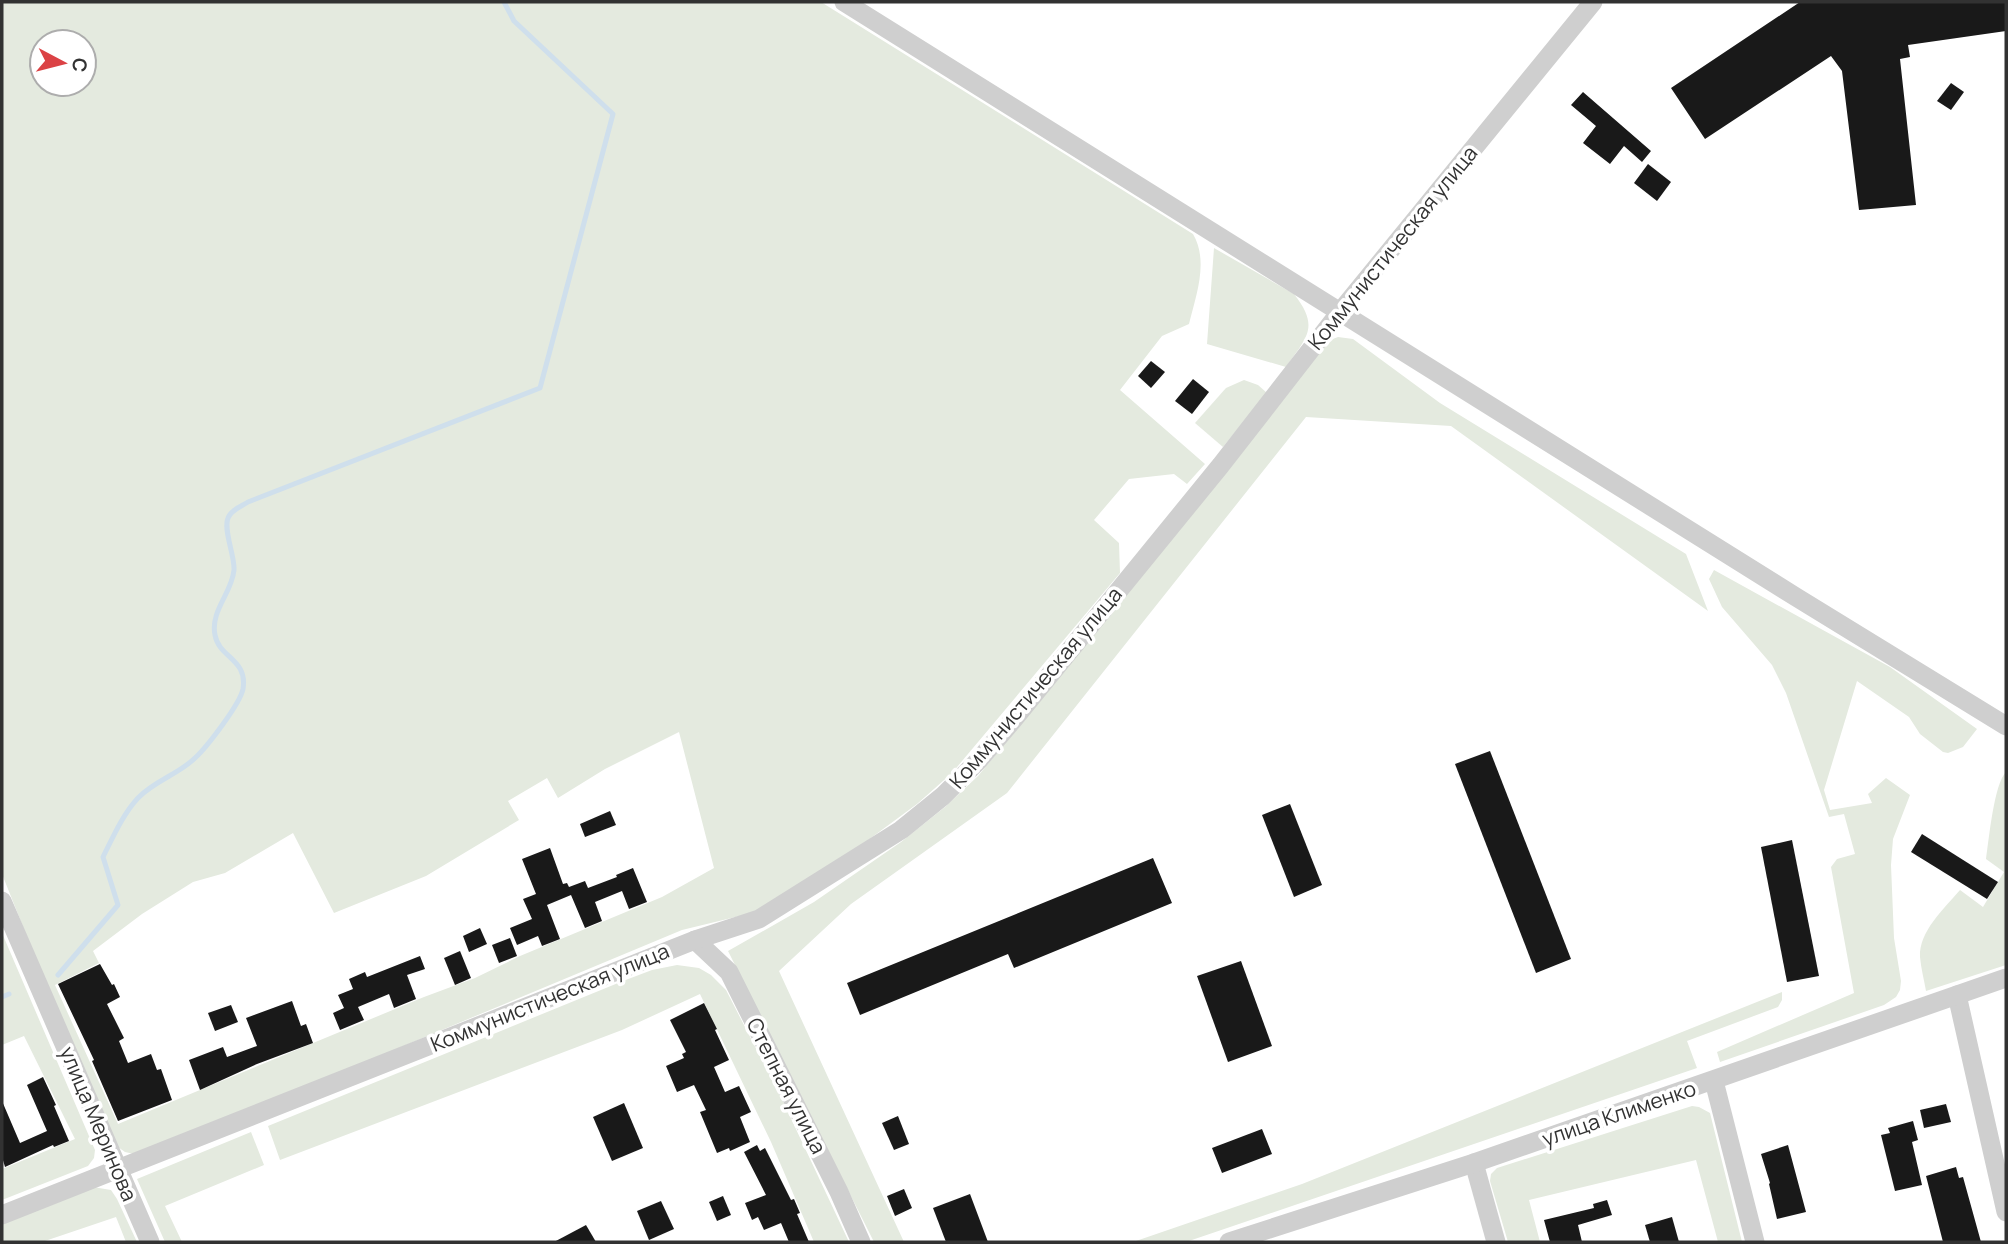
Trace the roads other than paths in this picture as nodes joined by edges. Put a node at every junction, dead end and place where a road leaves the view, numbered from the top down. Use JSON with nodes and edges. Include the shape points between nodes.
{"nodes":[{"id":1,"x":844,"y":2,"type":"edge"},
{"id":2,"x":1593,"y":2,"type":"edge"},
{"id":3,"x":1340,"y":312,"type":"junction"},
{"id":4,"x":2006,"y":726,"type":"edge"},
{"id":5,"x":2,"y":901,"type":"edge"},
{"id":6,"x":695,"y":940,"type":"junction"},
{"id":7,"x":2006,"y":978,"type":"edge"},
{"id":8,"x":1957,"y":995,"type":"junction"},
{"id":9,"x":1714,"y":1081,"type":"junction"},
{"id":10,"x":1474,"y":1163,"type":"junction"},
{"id":11,"x":117,"y":1168,"type":"junction"},
{"id":12,"x":2006,"y":1212,"type":"edge"},
{"id":13,"x":2,"y":1215,"type":"edge"},
{"id":14,"x":1236,"y":1241,"type":"edge"},
{"id":15,"x":150,"y":1242,"type":"edge"},
{"id":16,"x":862,"y":1242,"type":"edge"},
{"id":17,"x":1496,"y":1242,"type":"edge"},
{"id":18,"x":1755,"y":1242,"type":"edge"}],
"edges":[{"from":1,"to":3,"type":"street"},
{"from":2,"to":3,"type":"street","name":"Коммунистическая улица"},
{"from":3,"to":4,"type":"street"},
{"from":3,"to":6,"type":"street","name":"Коммунистическая улица","via":[[1014,719],[943,796],[901,830],[759,919]]},
{"from":5,"to":11,"type":"street","name":"улица Меринова"},
{"from":6,"to":11,"type":"street","name":"Коммунистическая улица"},
{"from":6,"to":16,"type":"street","name":"Степная улица","via":[[729,972]]},
{"from":7,"to":8,"type":"street","name":"улица Клименко"},
{"from":8,"to":9,"type":"street","name":"улица Клименко"},
{"from":8,"to":12,"type":"street"},
{"from":9,"to":10,"type":"street","name":"улица Клименко"},
{"from":9,"to":18,"type":"street"},
{"from":10,"to":14,"type":"street","name":"улица Клименко"},
{"from":10,"to":17,"type":"street"},
{"from":11,"to":13,"type":"street","name":"Коммунистическая улица"},
{"from":11,"to":15,"type":"street","name":"улица Меринова"}]}
